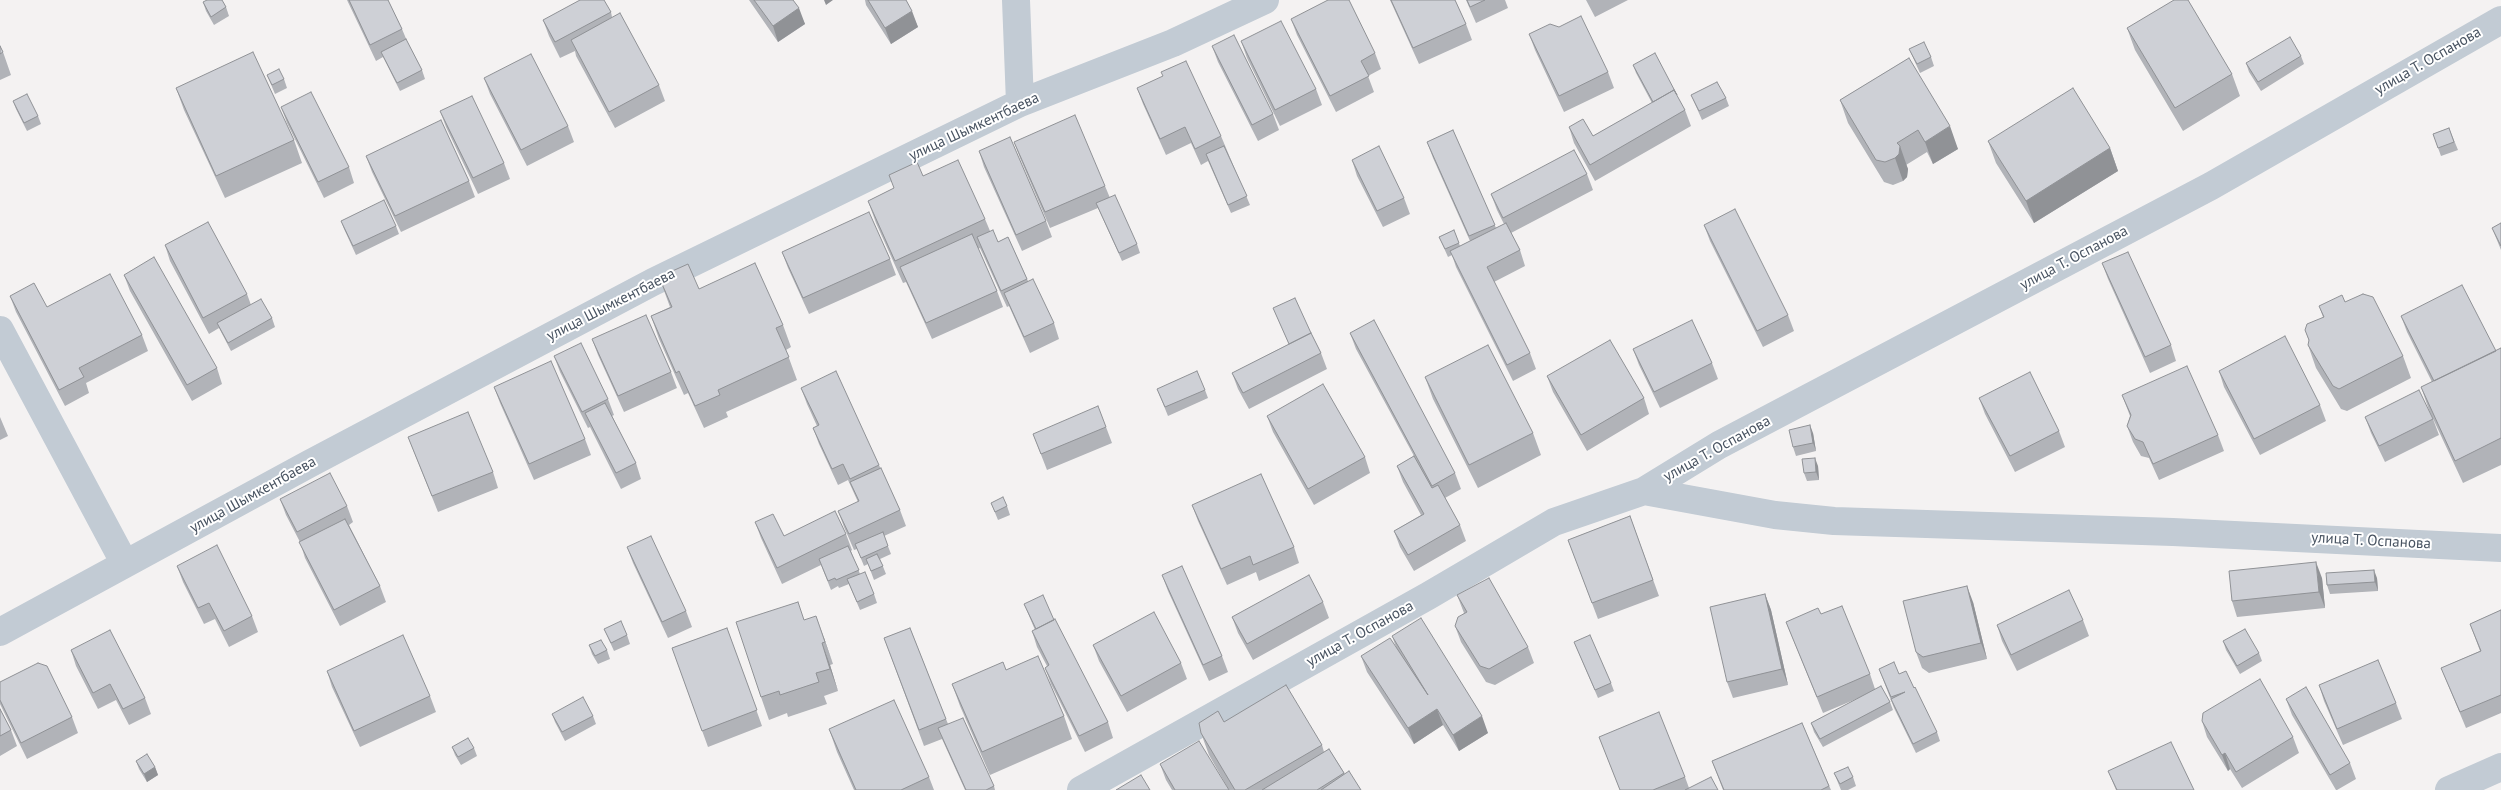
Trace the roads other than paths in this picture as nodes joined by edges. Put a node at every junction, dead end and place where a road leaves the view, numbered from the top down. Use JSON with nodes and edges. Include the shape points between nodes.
{"nodes":[{"id":1,"x":1016,"y":0,"type":"edge"},
{"id":2,"x":1265,"y":0,"type":"edge"},
{"id":3,"x":2501,"y":20,"type":"edge"},
{"id":4,"x":1020,"y":103,"type":"junction"},
{"id":5,"x":0,"y":330,"type":"edge"},
{"id":6,"x":1644,"y":490,"type":"junction"},
{"id":7,"x":2501,"y":548,"type":"edge"},
{"id":8,"x":125,"y":564,"type":"junction"},
{"id":9,"x":0,"y":632,"type":"edge"},
{"id":10,"x":2501,"y":767,"type":"edge"},
{"id":11,"x":1081,"y":790,"type":"edge"},
{"id":12,"x":2449,"y":790,"type":"edge"}],
"edges":[{"from":1,"to":4,"type":"street"},
{"from":2,"to":4,"type":"street","name":"улица Шымкентбаева","via":[[1173,43]]},
{"from":3,"to":6,"type":"street","name":"улица Т. Оспанова","via":[[2211,186],[1720,445]]},
{"from":4,"to":8,"type":"street","name":"улица Шымкентбаева","via":[[653,282]]},
{"from":5,"to":8,"type":"street"},
{"from":6,"to":7,"type":"street","name":"улица Т. Оспанова","via":[[1775,515],[1834,521],[2183,532]]},
{"from":6,"to":11,"type":"street","name":"улица Т. Оспанова","via":[[1554,522]]},
{"from":8,"to":9,"type":"street","name":"улица Шымкентбаева"},
{"from":10,"to":12,"type":"street"}]}
